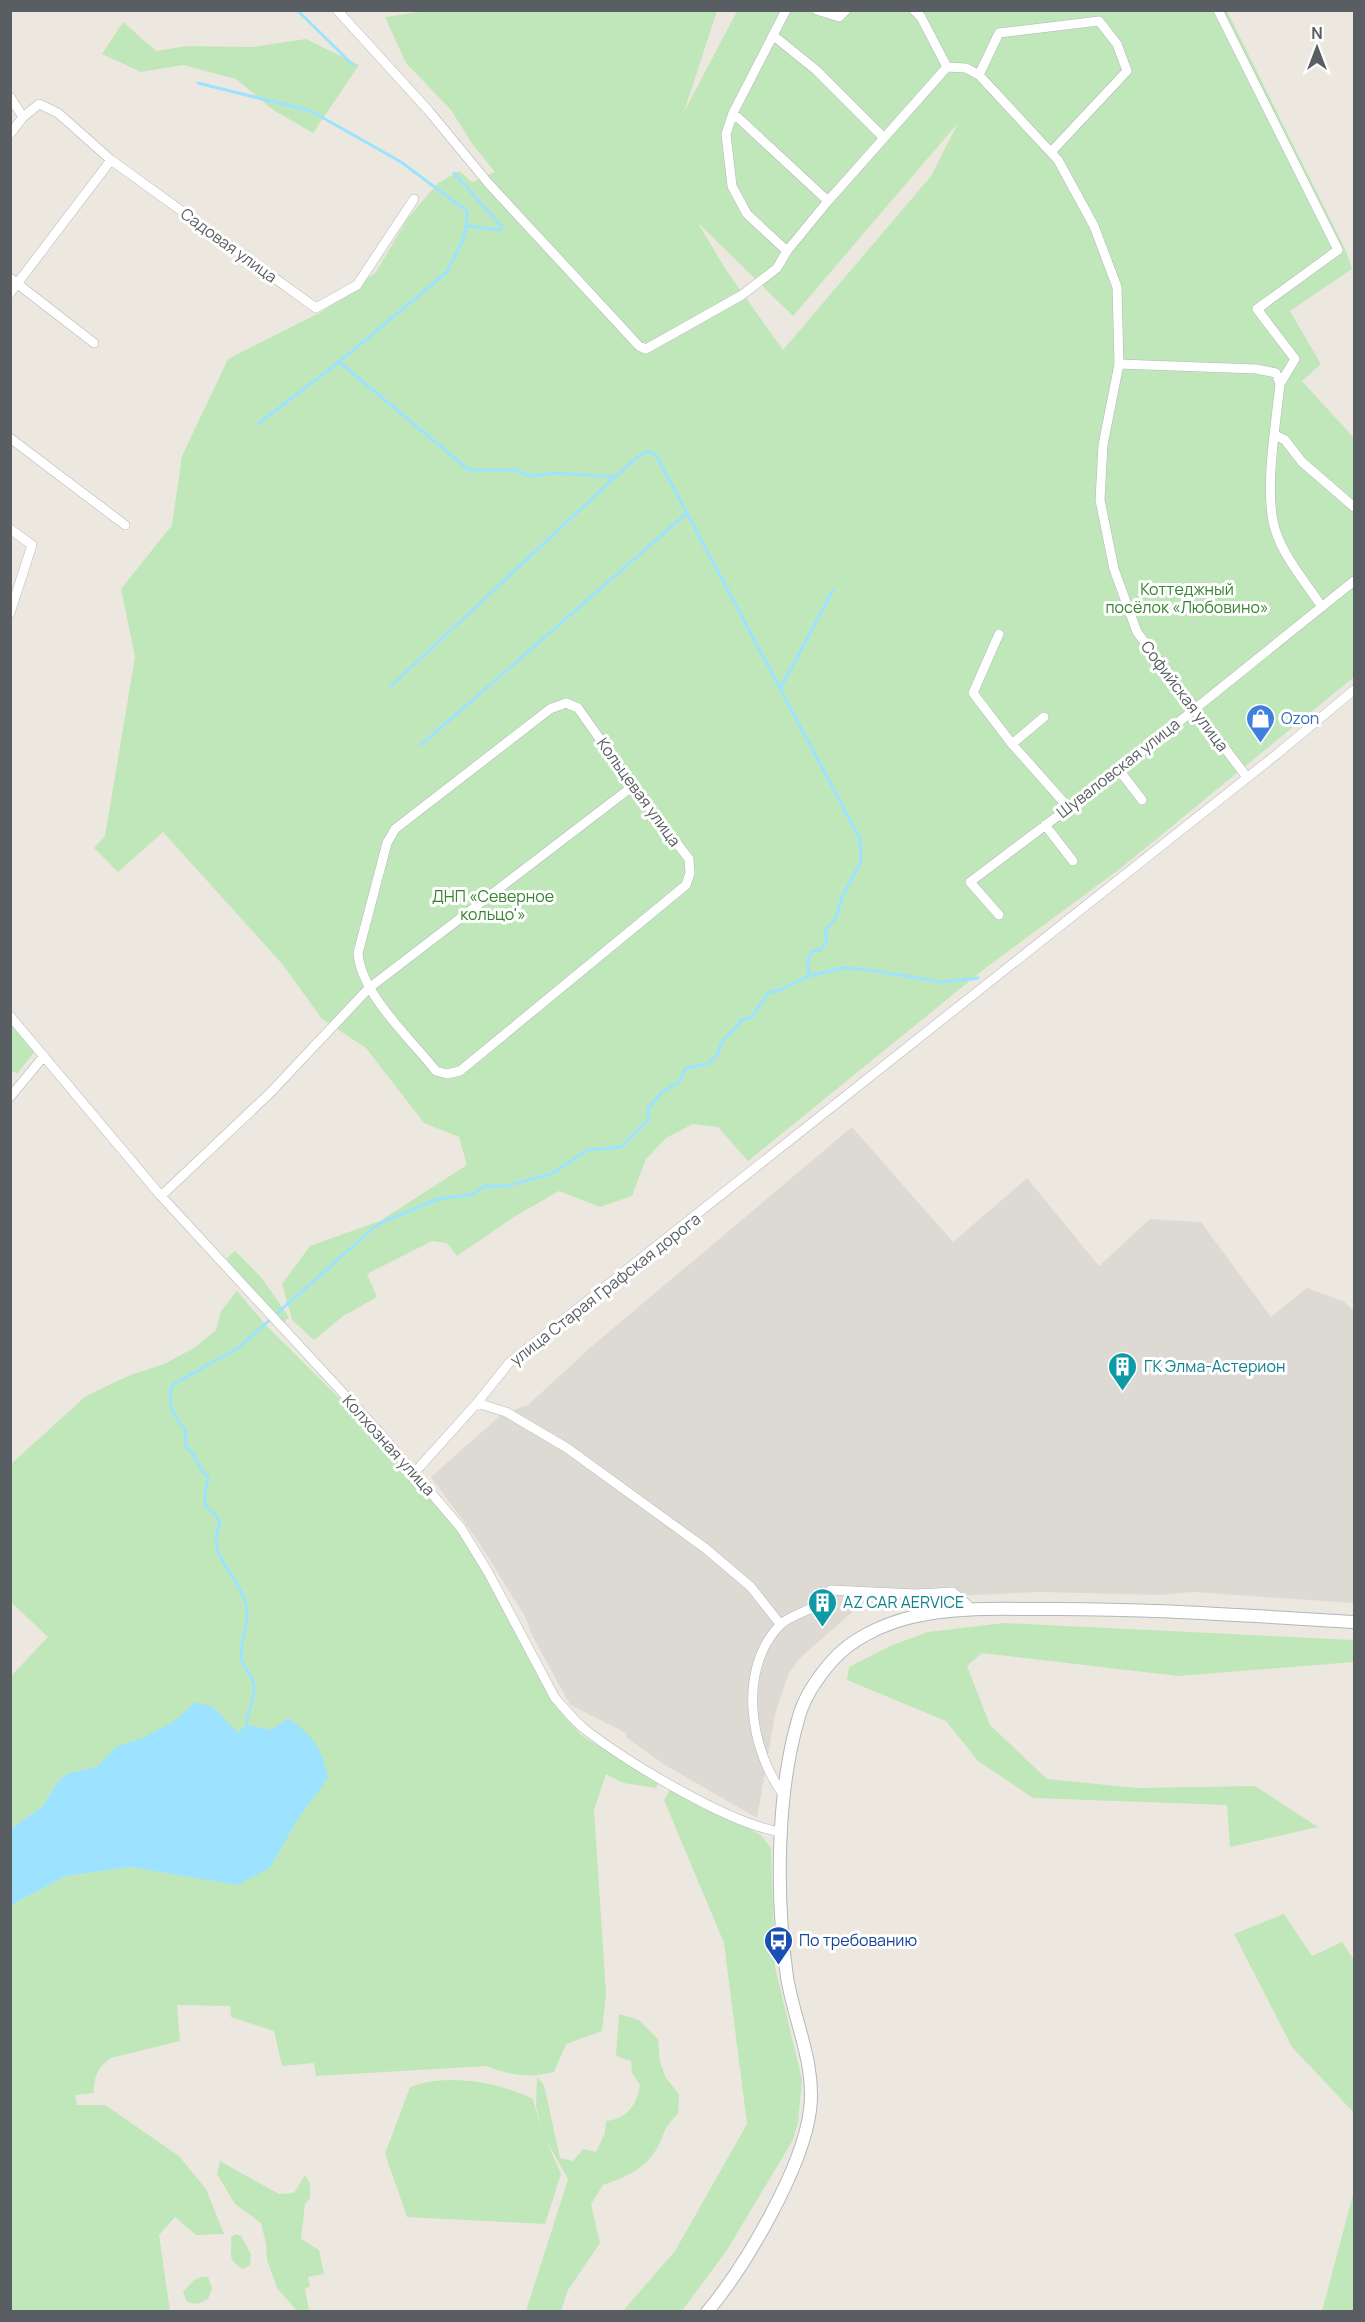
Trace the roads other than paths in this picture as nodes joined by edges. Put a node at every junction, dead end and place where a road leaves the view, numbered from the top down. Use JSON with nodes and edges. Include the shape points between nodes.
{"nodes":[{"id":1,"x":337,"y":10,"type":"edge"},
{"id":2,"x":786,"y":10,"type":"edge"},
{"id":3,"x":817,"y":10,"type":"edge"},
{"id":4,"x":846,"y":10,"type":"edge"},
{"id":5,"x":914,"y":10,"type":"edge"},
{"id":6,"x":1218,"y":10,"type":"edge"},
{"id":7,"x":774,"y":36,"type":"junction"},
{"id":8,"x":948,"y":67,"type":"junction"},
{"id":9,"x":979,"y":75,"type":"junction"},
{"id":10,"x":10,"y":97,"type":"edge"},
{"id":11,"x":733,"y":113,"type":"junction"},
{"id":12,"x":23,"y":117,"type":"junction"},
{"id":13,"x":10,"y":134,"type":"edge"},
{"id":14,"x":883,"y":137,"type":"junction"},
{"id":15,"x":1051,"y":152,"type":"junction"},
{"id":16,"x":111,"y":159,"type":"junction"},
{"id":17,"x":414,"y":199,"type":"dead end"},
{"id":18,"x":828,"y":201,"type":"junction"},
{"id":19,"x":787,"y":251,"type":"junction"},
{"id":20,"x":14,"y":281,"type":"edge"},
{"id":21,"x":10,"y":293,"type":"edge"},
{"id":22,"x":94,"y":343,"type":"dead end"},
{"id":23,"x":1119,"y":364,"type":"junction"},
{"id":24,"x":1280,"y":384,"type":"junction"},
{"id":25,"x":1275,"y":435,"type":"junction"},
{"id":26,"x":10,"y":438,"type":"edge"},
{"id":27,"x":1354,"y":507,"type":"edge"},
{"id":28,"x":125,"y":525,"type":"dead end"},
{"id":29,"x":10,"y":529,"type":"edge"},
{"id":30,"x":1354,"y":581,"type":"edge"},
{"id":31,"x":14,"y":588,"type":"edge"},
{"id":32,"x":1323,"y":607,"type":"junction"},
{"id":33,"x":10,"y":613,"type":"edge"},
{"id":34,"x":999,"y":634,"type":"dead end"},
{"id":35,"x":1354,"y":690,"type":"edge"},
{"id":36,"x":1193,"y":708,"type":"junction"},
{"id":37,"x":1044,"y":717,"type":"dead end"},
{"id":38,"x":1012,"y":744,"type":"junction"},
{"id":39,"x":1119,"y":770,"type":"junction"},
{"id":40,"x":1246,"y":776,"type":"junction"},
{"id":41,"x":633,"y":786,"type":"junction"},
{"id":42,"x":1142,"y":800,"type":"dead end"},
{"id":43,"x":1068,"y":807,"type":"junction"},
{"id":44,"x":1045,"y":825,"type":"junction"},
{"id":45,"x":1072,"y":861,"type":"dead end"},
{"id":46,"x":999,"y":915,"type":"dead end"},
{"id":47,"x":369,"y":988,"type":"junction"},
{"id":48,"x":10,"y":1016,"type":"edge"},
{"id":49,"x":44,"y":1056,"type":"junction"},
{"id":50,"x":10,"y":1097,"type":"edge"},
{"id":51,"x":161,"y":1196,"type":"junction"},
{"id":52,"x":477,"y":1403,"type":"junction"},
{"id":53,"x":415,"y":1472,"type":"junction"},
{"id":54,"x":972,"y":1609,"type":"junction"},
{"id":55,"x":1354,"y":1622,"type":"edge"},
{"id":56,"x":780,"y":1624,"type":"junction"},
{"id":57,"x":785,"y":1797,"type":"junction"},
{"id":58,"x":782,"y":1832,"type":"junction"},
{"id":59,"x":707,"y":2312,"type":"edge"}],
"edges":[{"from":1,"to":19,"type":"street","via":[[489,184],[639,346],[653,346],[742,295],[777,268]]},
{"from":2,"to":7,"type":"street"},
{"from":3,"to":4,"type":"street","via":[[839,17]]},
{"from":5,"to":8,"type":"street"},
{"from":6,"to":24,"type":"street","via":[[1338,250],[1257,309],[1295,359]]},
{"from":7,"to":11,"type":"street"},
{"from":7,"to":14,"type":"street","via":[[816,70]]},
{"from":8,"to":9,"type":"street","via":[[966,68]]},
{"from":8,"to":14,"type":"street"},
{"from":9,"to":15,"type":"street","name":"Софийская улица"},
{"from":9,"to":15,"type":"street","via":[[999,33],[1099,21],[1118,44],[1126,71]]},
{"from":10,"to":12,"type":"street"},
{"from":11,"to":18,"type":"street"},
{"from":11,"to":19,"type":"street","via":[[726,134],[732,186],[747,214]]},
{"from":12,"to":13,"type":"street"},
{"from":12,"to":16,"type":"street","name":"Садовая улица","via":[[39,104],[57,113]]},
{"from":14,"to":18,"type":"street"},
{"from":15,"to":23,"type":"street","name":"Софийская улица","via":[[1094,226],[1117,287]]},
{"from":16,"to":17,"type":"street","name":"Садовая улица","via":[[316,308],[357,285]]},
{"from":16,"to":20,"type":"street"},
{"from":18,"to":19,"type":"street"},
{"from":20,"to":21,"type":"street"},
{"from":20,"to":22,"type":"street"},
{"from":23,"to":24,"type":"street","via":[[1256,369],[1276,373]]},
{"from":23,"to":36,"type":"street","name":"Софийская улица","via":[[1103,445],[1100,500],[1105,534],[1137,632]]},
{"from":24,"to":25,"type":"street"},
{"from":25,"to":27,"type":"street","via":[[1285,440],[1302,462]]},
{"from":25,"to":32,"type":"street","via":[[1272,522],[1283,549]]},
{"from":26,"to":28,"type":"street"},
{"from":29,"to":31,"type":"street","via":[[32,545]]},
{"from":30,"to":32,"type":"street","name":"Шуваловская улица"},
{"from":31,"to":33,"type":"street"},
{"from":32,"to":36,"type":"street","name":"Шуваловская улица"},
{"from":34,"to":38,"type":"street","via":[[973,693]]},
{"from":35,"to":40,"type":"street","name":"улица Старая Графская дорога"},
{"from":36,"to":39,"type":"street","name":"Шуваловская улица"},
{"from":36,"to":40,"type":"street","name":"Софийская улица"},
{"from":37,"to":38,"type":"street"},
{"from":38,"to":43,"type":"street"},
{"from":39,"to":42,"type":"street"},
{"from":39,"to":43,"type":"street","name":"Шуваловская улица"},
{"from":40,"to":52,"type":"street","name":"улица Старая Графская дорога","via":[[509,1363]]},
{"from":41,"to":47,"type":"street"},
{"from":41,"to":47,"type":"street","name":"Кольцевая улица","via":[[578,708],[566,703],[550,709],[395,830],[387,843],[358,953],[359,968]]},
{"from":41,"to":47,"type":"street","name":"Кольцевая улица","via":[[689,859],[686,885],[460,1071],[436,1071]]},
{"from":43,"to":44,"type":"street","name":"Шуваловская улица"},
{"from":44,"to":45,"type":"street"},
{"from":44,"to":46,"type":"street","name":"Шуваловская улица","via":[[970,882]]},
{"from":47,"to":51,"type":"street","via":[[270,1093]]},
{"from":48,"to":49,"type":"street","name":"Колхозная улица"},
{"from":49,"to":50,"type":"street"},
{"from":49,"to":51,"type":"street","name":"Колхозная улица"},
{"from":51,"to":53,"type":"street","name":"Колхозная улица"},
{"from":52,"to":53,"type":"street","name":"улица Старая Графская дорога"},
{"from":52,"to":56,"type":"street","via":[[506,1412],[567,1448],[705,1548],[751,1587]]},
{"from":53,"to":58,"type":"street","name":"Колхозная улица","via":[[460,1528],[488,1572],[555,1698],[585,1730],[742,1821]]},
{"from":54,"to":55,"type":"main road","via":[[1102,1609]]},
{"from":54,"to":56,"type":"street","via":[[953,1592],[831,1590],[817,1606]]},
{"from":54,"to":57,"type":"main road","via":[[912,1617],[883,1627],[859,1639],[834,1659],[798,1717]]},
{"from":56,"to":57,"type":"street","via":[[762,1651],[753,1681],[754,1718],[766,1767]]},
{"from":57,"to":58,"type":"main road"},
{"from":58,"to":59,"type":"main road","via":[[787,1977],[808,2064],[811,2107],[806,2132],[767,2219]]}]}
